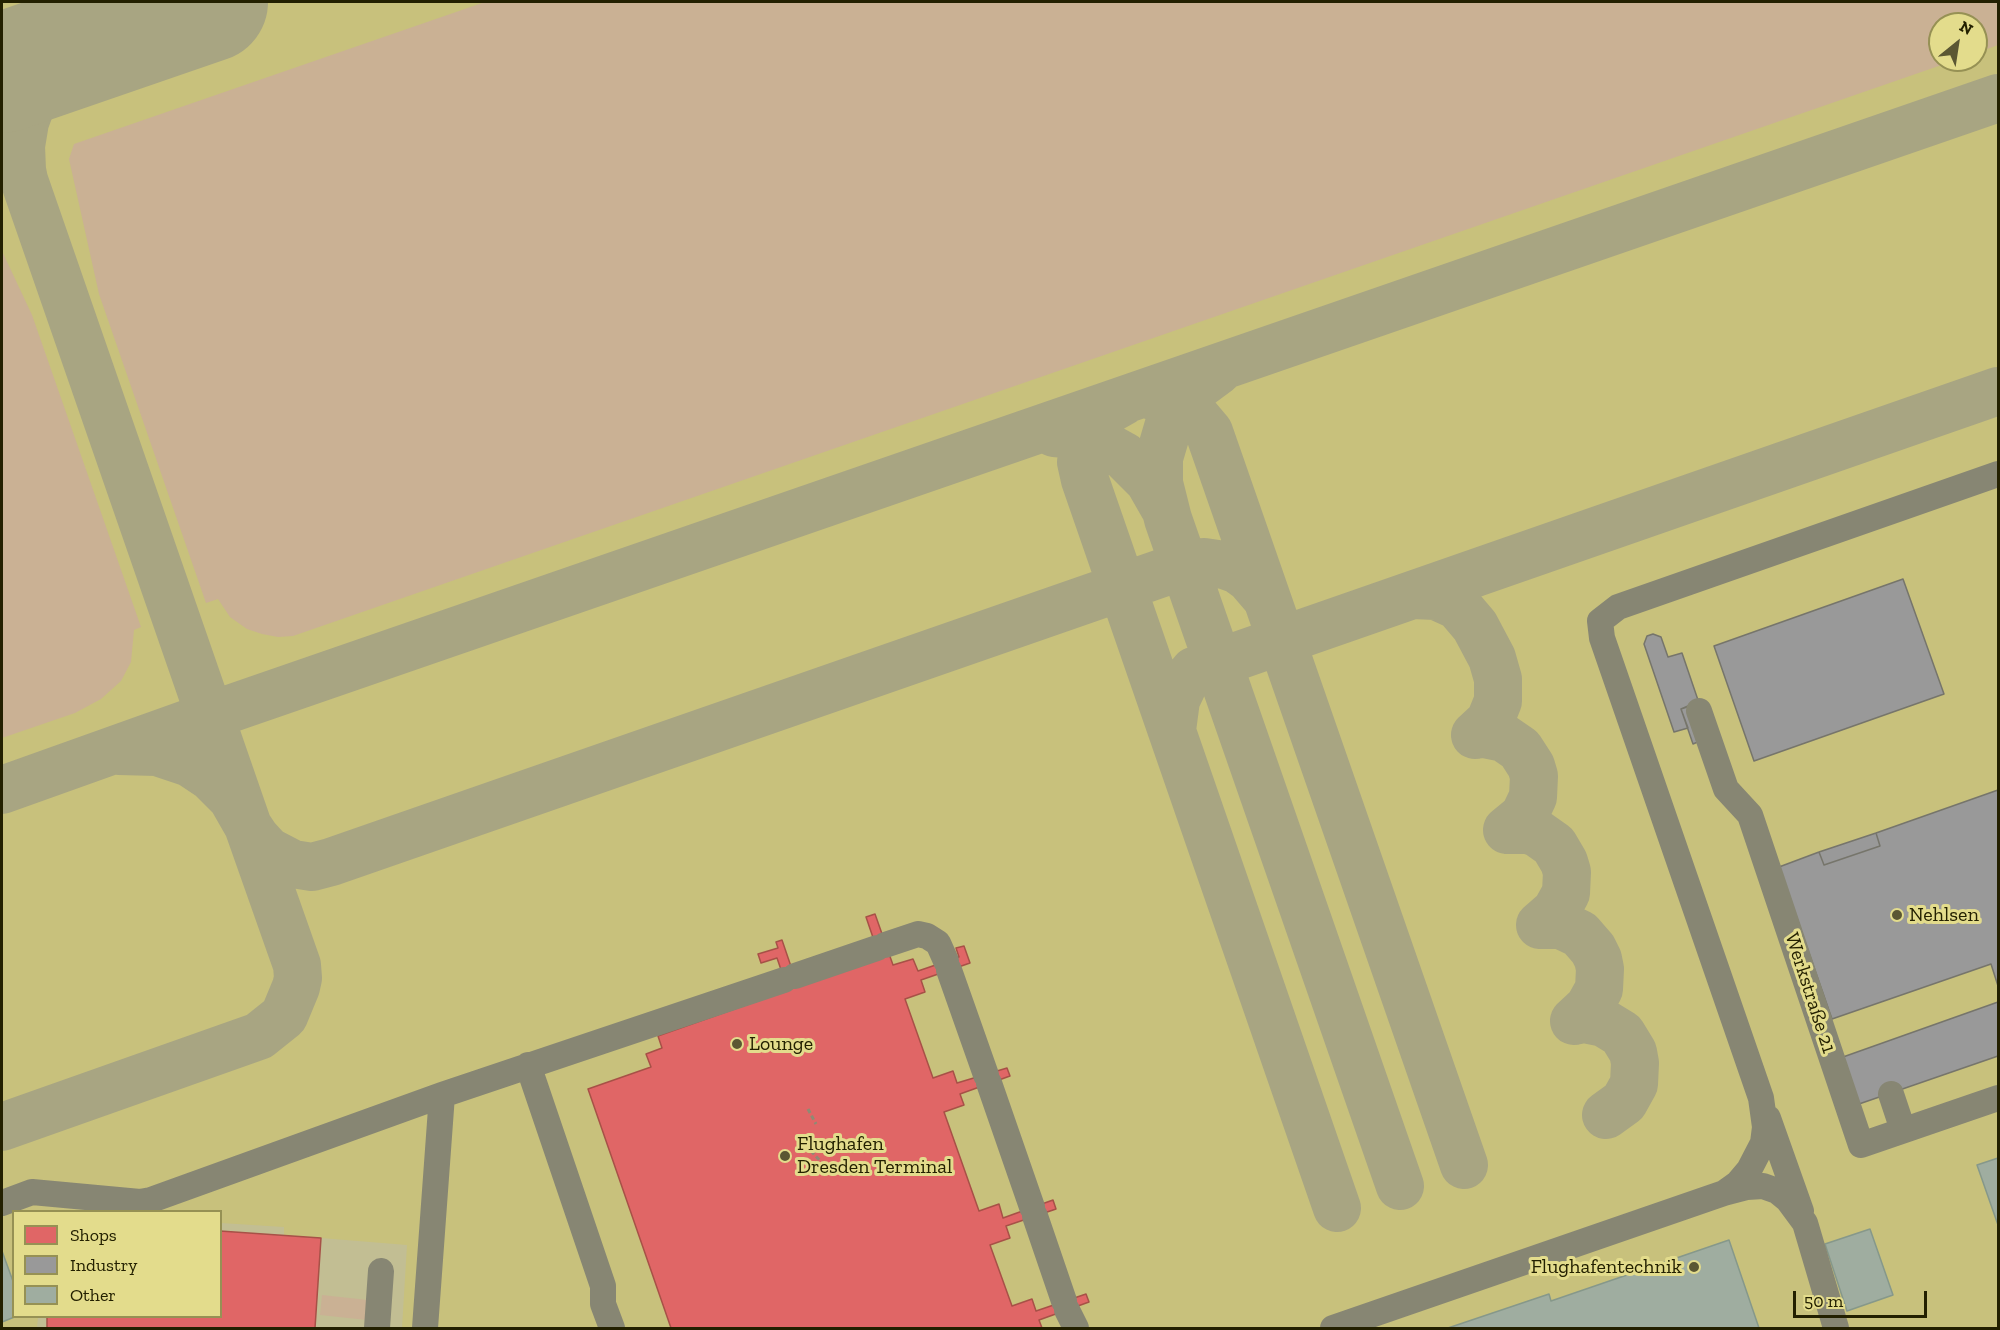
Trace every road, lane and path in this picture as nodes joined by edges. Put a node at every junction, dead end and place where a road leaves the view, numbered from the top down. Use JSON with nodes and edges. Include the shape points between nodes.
{"nodes":[{"id":1,"x":1998,"y":474,"type":"edge"},
{"id":2,"x":1699,"y":711,"type":"dead end"},
{"id":3,"x":528,"y":1065,"type":"junction"},
{"id":4,"x":1891,"y":1094,"type":"dead end"},
{"id":5,"x":442,"y":1095,"type":"junction"},
{"id":6,"x":1761,"y":1098,"type":"junction"},
{"id":7,"x":1998,"y":1098,"type":"edge"},
{"id":8,"x":808,"y":1109,"type":"dead end"},
{"id":9,"x":816,"y":1124,"type":"dead end"},
{"id":10,"x":1903,"y":1130,"type":"junction"},
{"id":11,"x":812,"y":1151,"type":"dead end"},
{"id":12,"x":823,"y":1164,"type":"dead end"},
{"id":13,"x":1724,"y":1192,"type":"junction"},
{"id":14,"x":2,"y":1203,"type":"edge"},
{"id":15,"x":1805,"y":1222,"type":"junction"},
{"id":16,"x":381,"y":1271,"type":"dead end"},
{"id":17,"x":1069,"y":1313,"type":"edge"},
{"id":18,"x":377,"y":1329,"type":"edge"},
{"id":19,"x":425,"y":1329,"type":"edge"},
{"id":20,"x":612,"y":1329,"type":"edge"},
{"id":21,"x":1333,"y":1329,"type":"edge"},
{"id":22,"x":1836,"y":1329,"type":"edge"}],
"edges":[{"from":1,"to":6,"type":"lane","via":[[1618,607],[1600,621],[1602,638]]},
{"from":2,"to":10,"type":"lane","name":"Werkstraße 21","via":[[1726,789],[1750,814],[1861,1144]]},
{"from":3,"to":5,"type":"lane"},
{"from":3,"to":17,"type":"lane","via":[[918,934],[927,936],[938,943],[948,966]]},
{"from":3,"to":20,"type":"lane","via":[[603,1286],[603,1304]]},
{"from":4,"to":10,"type":"lane"},
{"from":5,"to":14,"type":"lane","via":[[140,1203],[32,1192]]},
{"from":5,"to":19,"type":"lane"},
{"from":6,"to":13,"type":"lane","via":[[1763,1143],[1749,1170]]},
{"from":6,"to":15,"type":"lane"},
{"from":7,"to":10,"type":"lane","name":"Werkstraße 21"},
{"from":8,"to":9,"type":"path"},
{"from":11,"to":12,"type":"path"},
{"from":13,"to":15,"type":"lane","via":[[1763,1186],[1777,1191]]},
{"from":13,"to":21,"type":"lane"},
{"from":15,"to":22,"type":"lane"},
{"from":16,"to":18,"type":"lane"}]}
